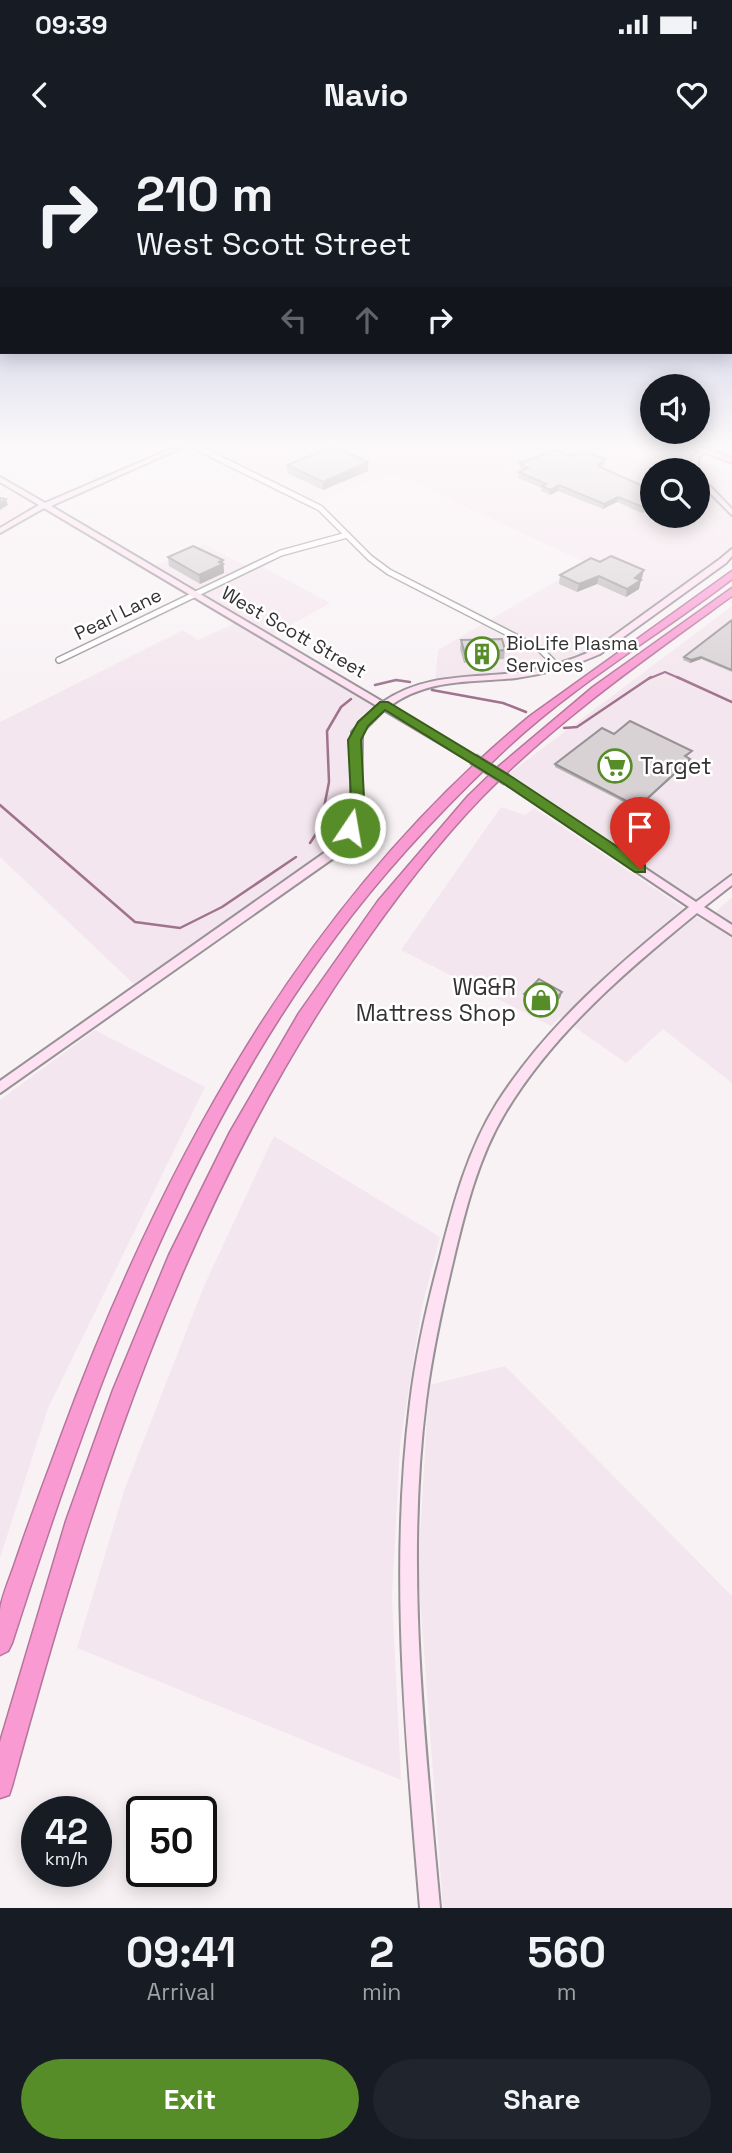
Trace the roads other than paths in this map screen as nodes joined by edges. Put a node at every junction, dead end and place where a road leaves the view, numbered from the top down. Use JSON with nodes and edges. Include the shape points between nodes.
{"nodes":[{"id":1,"x":85,"y":531,"type":"edge"},
{"id":2,"x":342,"y":531,"type":"edge"},
{"id":3,"x":347,"y":535,"type":"junction"},
{"id":4,"x":732,"y":551,"type":"edge"},
{"id":5,"x":132,"y":558,"type":"joint"},
{"id":6,"x":729,"y":585,"type":"edge"},
{"id":7,"x":194,"y":595,"type":"junction"},
{"id":8,"x":59,"y":660,"type":"dead end"},
{"id":9,"x":558,"y":667,"type":"junction"},
{"id":10,"x":384,"y":704,"type":"junction"},
{"id":11,"x":473,"y":759,"type":"joint"},
{"id":12,"x":507,"y":780,"type":"joint"},
{"id":13,"x":732,"y":879,"type":"edge"},
{"id":14,"x":697,"y":907,"type":"junction"},
{"id":15,"x":732,"y":931,"type":"edge"},
{"id":16,"x":0,"y":1088,"type":"edge"},
{"id":17,"x":0,"y":1643,"type":"edge"},
{"id":18,"x":0,"y":1786,"type":"edge"},
{"id":19,"x":430,"y":1908,"type":"edge"}],
"edges":[{"from":1,"to":5,"type":"main road","name":"West Scott Street"},
{"from":2,"to":3,"type":"street"},
{"from":3,"to":7,"type":"street","name":"Pearl Lane","via":[[285,551]]},
{"from":3,"to":9,"type":"street","via":[[384,569],[537,648]]},
{"from":4,"to":9,"type":"main road","via":[[597,652]]},
{"from":5,"to":7,"type":"main road","name":"West Scott Street"},
{"from":6,"to":17,"type":"highway","via":[[506,742],[401,847],[304,968],[260,1035],[153,1238],[58,1469]]},
{"from":6,"to":18,"type":"highway","via":[[523,751],[474,798],[386,898],[287,1045],[225,1157],[143,1340],[51,1605]]},
{"from":7,"to":8,"type":"street","name":"Pearl Lane"},
{"from":7,"to":10,"type":"main road","name":"West Scott Street"},
{"from":9,"to":10,"type":"main road","via":[[531,674],[435,682]]},
{"from":10,"to":11,"type":"main road","name":"West Scott Street"},
{"from":10,"to":16,"type":"main road","via":[[357,732],[358,798],[341,844]]},
{"from":11,"to":12,"type":"main road","bridge":true},
{"from":12,"to":14,"type":"main road"},
{"from":13,"to":14,"type":"main road"},
{"from":14,"to":15,"type":"main road"},
{"from":14,"to":19,"type":"main road","via":[[615,975],[522,1079],[474,1164],[446,1255],[421,1376],[408,1524],[410,1678]]}]}
